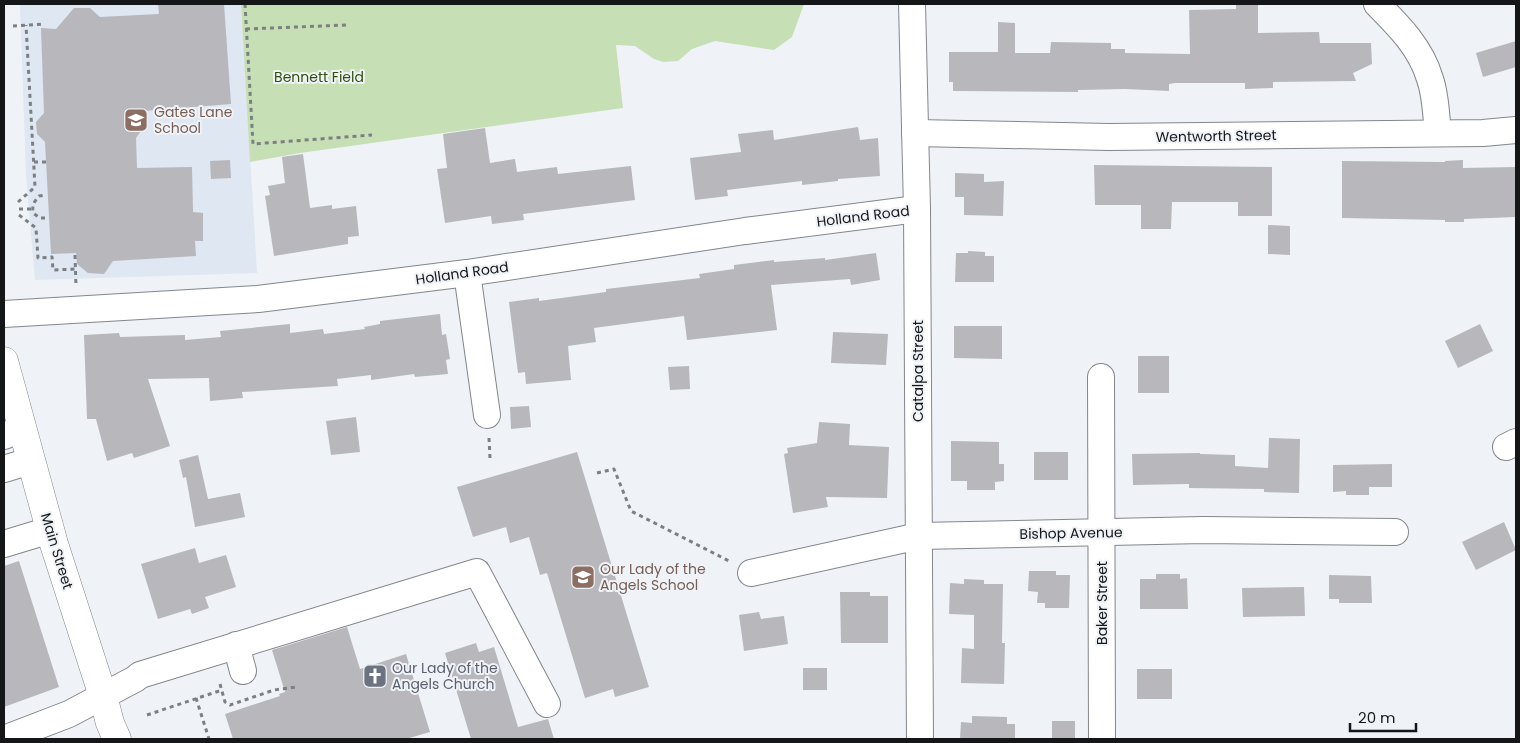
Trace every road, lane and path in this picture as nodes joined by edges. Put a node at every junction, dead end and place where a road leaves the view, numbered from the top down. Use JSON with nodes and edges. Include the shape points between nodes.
{"nodes":[{"id":1,"x":245,"y":4,"type":"edge"},
{"id":2,"x":912,"y":4,"type":"edge"},
{"id":3,"x":1377,"y":4,"type":"edge"},
{"id":4,"x":44,"y":24,"type":"dead end"},
{"id":5,"x":26,"y":25,"type":"junction"},
{"id":6,"x":347,"y":25,"type":"dead end"},
{"id":7,"x":13,"y":26,"type":"dead end"},
{"id":8,"x":246,"y":29,"type":"junction"},
{"id":9,"x":1516,"y":130,"type":"edge"},
{"id":10,"x":915,"y":133,"type":"junction"},
{"id":11,"x":1438,"y":133,"type":"junction"},
{"id":12,"x":372,"y":135,"type":"dead end"},
{"id":13,"x":34,"y":162,"type":"junction"},
{"id":14,"x":46,"y":162,"type":"dead end"},
{"id":15,"x":45,"y":195,"type":"dead end"},
{"id":16,"x":18,"y":202,"type":"dead end"},
{"id":17,"x":19,"y":209,"type":"dead end"},
{"id":18,"x":32,"y":209,"type":"junction"},
{"id":19,"x":917,"y":209,"type":"junction"},
{"id":20,"x":19,"y":214,"type":"dead end"},
{"id":21,"x":45,"y":218,"type":"dead end"},
{"id":22,"x":75,"y":255,"type":"dead end"},
{"id":23,"x":75,"y":269,"type":"junction"},
{"id":24,"x":468,"y":273,"type":"junction"},
{"id":25,"x":76,"y":287,"type":"dead end"},
{"id":26,"x":4,"y":314,"type":"edge"},
{"id":27,"x":4,"y":361,"type":"edge"},
{"id":28,"x":1101,"y":377,"type":"dead end"},
{"id":29,"x":487,"y":415,"type":"dead end"},
{"id":30,"x":13,"y":433,"type":"edge"},
{"id":31,"x":30,"y":461,"type":"junction"},
{"id":32,"x":4,"y":468,"type":"edge"},
{"id":33,"x":597,"y":473,"type":"dead end"},
{"id":34,"x":50,"y":530,"type":"junction"},
{"id":35,"x":1102,"y":532,"type":"junction"},
{"id":36,"x":1395,"y":532,"type":"dead end"},
{"id":37,"x":919,"y":536,"type":"junction"},
{"id":38,"x":5,"y":543,"type":"edge"},
{"id":39,"x":751,"y":573,"type":"joint"},
{"id":40,"x":236,"y":646,"type":"junction"},
{"id":41,"x":243,"y":672,"type":"dead end"},
{"id":42,"x":222,"y":690,"type":"dead end"},
{"id":43,"x":103,"y":696,"type":"junction"},
{"id":44,"x":196,"y":698,"type":"junction"},
{"id":45,"x":547,"y":704,"type":"dead end"},
{"id":46,"x":147,"y":714,"type":"dead end"},
{"id":47,"x":4,"y":739,"type":"edge"},
{"id":48,"x":117,"y":739,"type":"edge"},
{"id":49,"x":209,"y":739,"type":"edge"},
{"id":50,"x":920,"y":739,"type":"edge"},
{"id":51,"x":1102,"y":739,"type":"edge"}],
"edges":[{"from":1,"to":8,"type":"path"},
{"from":2,"to":10,"type":"street","name":"Catalpa Street"},
{"from":3,"to":11,"type":"street","via":[[1406,34],[1421,57],[1430,80]]},
{"from":4,"to":5,"type":"path"},
{"from":5,"to":7,"type":"path"},
{"from":5,"to":13,"type":"path"},
{"from":6,"to":8,"type":"path"},
{"from":8,"to":12,"type":"path","via":[[253,144]]},
{"from":9,"to":11,"type":"street","name":"Wentworth Street"},
{"from":10,"to":11,"type":"street","name":"Wentworth Street","via":[[1109,137]]},
{"from":10,"to":19,"type":"street","name":"Catalpa Street"},
{"from":13,"to":14,"type":"path"},
{"from":13,"to":16,"type":"path","via":[[35,187]]},
{"from":15,"to":18,"type":"path","via":[[39,196]]},
{"from":17,"to":18,"type":"path"},
{"from":18,"to":21,"type":"path","via":[[40,218]]},
{"from":19,"to":24,"type":"street","name":"Holland Road"},
{"from":19,"to":37,"type":"street","name":"Catalpa Street"},
{"from":20,"to":23,"type":"path","via":[[36,228],[38,258],[52,257],[54,270]]},
{"from":22,"to":23,"type":"path"},
{"from":23,"to":25,"type":"path"},
{"from":24,"to":26,"type":"street","name":"Holland Road","via":[[258,299]]},
{"from":24,"to":29,"type":"street"},
{"from":27,"to":30,"type":"highway","name":"Main Street"},
{"from":28,"to":35,"type":"street","name":"Baker Street"},
{"from":30,"to":31,"type":"highway","name":"Main Street"},
{"from":31,"to":32,"type":"street"},
{"from":31,"to":34,"type":"highway","name":"Main Street"},
{"from":33,"to":39,"type":"path","via":[[614,469],[632,511]]},
{"from":34,"to":38,"type":"street"},
{"from":34,"to":43,"type":"highway","name":"Main Street"},
{"from":35,"to":36,"type":"street","name":"Bishop Avenue"},
{"from":35,"to":37,"type":"street","name":"Bishop Avenue"},
{"from":35,"to":51,"type":"street","name":"Baker Street"},
{"from":37,"to":39,"type":"street","name":"Bishop Avenue"},
{"from":37,"to":50,"type":"street","name":"Catalpa Street"},
{"from":40,"to":41,"type":"street"},
{"from":40,"to":43,"type":"street","via":[[140,675]]},
{"from":40,"to":45,"type":"street","via":[[477,572]]},
{"from":42,"to":44,"type":"path"},
{"from":43,"to":47,"type":"street","via":[[70,714]]},
{"from":43,"to":48,"type":"highway","name":"Main Street"},
{"from":44,"to":46,"type":"path"},
{"from":44,"to":49,"type":"path"}]}
